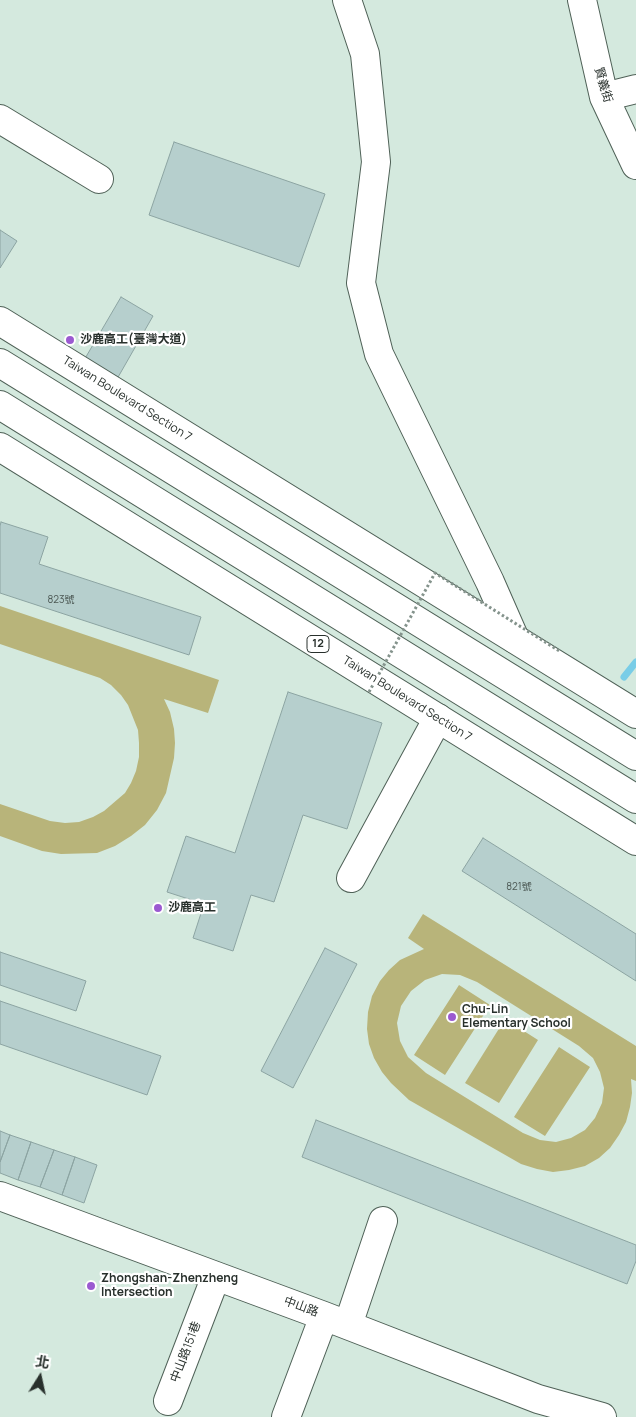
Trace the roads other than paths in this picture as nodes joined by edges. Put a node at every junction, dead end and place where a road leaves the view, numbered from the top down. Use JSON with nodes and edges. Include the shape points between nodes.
{"nodes":[{"id":1,"x":346,"y":0,"type":"edge"},
{"id":2,"x":582,"y":0,"type":"edge"},
{"id":3,"x":636,"y":89,"type":"edge"},
{"id":4,"x":604,"y":97,"type":"junction"},
{"id":5,"x":0,"y":119,"type":"edge"},
{"id":6,"x":636,"y":165,"type":"edge"},
{"id":7,"x":99,"y":179,"type":"dead end"},
{"id":8,"x":0,"y":321,"type":"edge"},
{"id":9,"x":0,"y":363,"type":"edge"},
{"id":10,"x":0,"y":405,"type":"edge"},
{"id":11,"x":0,"y":447,"type":"edge"},
{"id":12,"x":515,"y":639,"type":"junction"},
{"id":13,"x":636,"y":714,"type":"edge"},
{"id":14,"x":438,"y":718,"type":"junction"},
{"id":15,"x":636,"y":756,"type":"edge"},
{"id":16,"x":636,"y":799,"type":"edge"},
{"id":17,"x":636,"y":841,"type":"edge"},
{"id":18,"x":351,"y":878,"type":"dead end"},
{"id":19,"x":0,"y":1196,"type":"edge"},
{"id":20,"x":383,"y":1221,"type":"dead end"},
{"id":21,"x":216,"y":1276,"type":"junction"},
{"id":22,"x":336,"y":1321,"type":"junction"},
{"id":23,"x":168,"y":1401,"type":"dead end"},
{"id":24,"x":535,"y":1408,"type":"edge"},
{"id":25,"x":286,"y":1417,"type":"edge"},
{"id":26,"x":602,"y":1417,"type":"edge"}],
"edges":[{"from":1,"to":12,"type":"main road","via":[[365,54],[376,162],[361,283],[379,354]]},
{"from":2,"to":4,"type":"main road","name":"賢義街"},
{"from":3,"to":4,"type":"main road"},
{"from":4,"to":6,"type":"main road","name":"賢義街"},
{"from":5,"to":7,"type":"main road"},
{"from":8,"to":12,"type":"main road","name":"Taiwan Boulevard Section 7"},
{"from":9,"to":15,"type":"main road"},
{"from":10,"to":16,"type":"main road"},
{"from":11,"to":14,"type":"main road","name":"Taiwan Boulevard Section 7","number":"12"},
{"from":12,"to":13,"type":"main road","name":"Taiwan Boulevard Section 7"},
{"from":14,"to":17,"type":"main road","name":"Taiwan Boulevard Section 7","number":"12"},
{"from":14,"to":18,"type":"main road"},
{"from":19,"to":21,"type":"main road","name":"中山路"},
{"from":20,"to":22,"type":"main road"},
{"from":21,"to":22,"type":"main road","name":"中山路"},
{"from":21,"to":23,"type":"main road","name":"中山路151巷"},
{"from":22,"to":24,"type":"main road","name":"中山路"},
{"from":22,"to":25,"type":"main road"},
{"from":24,"to":26,"type":"main road","name":"中山路"}]}
